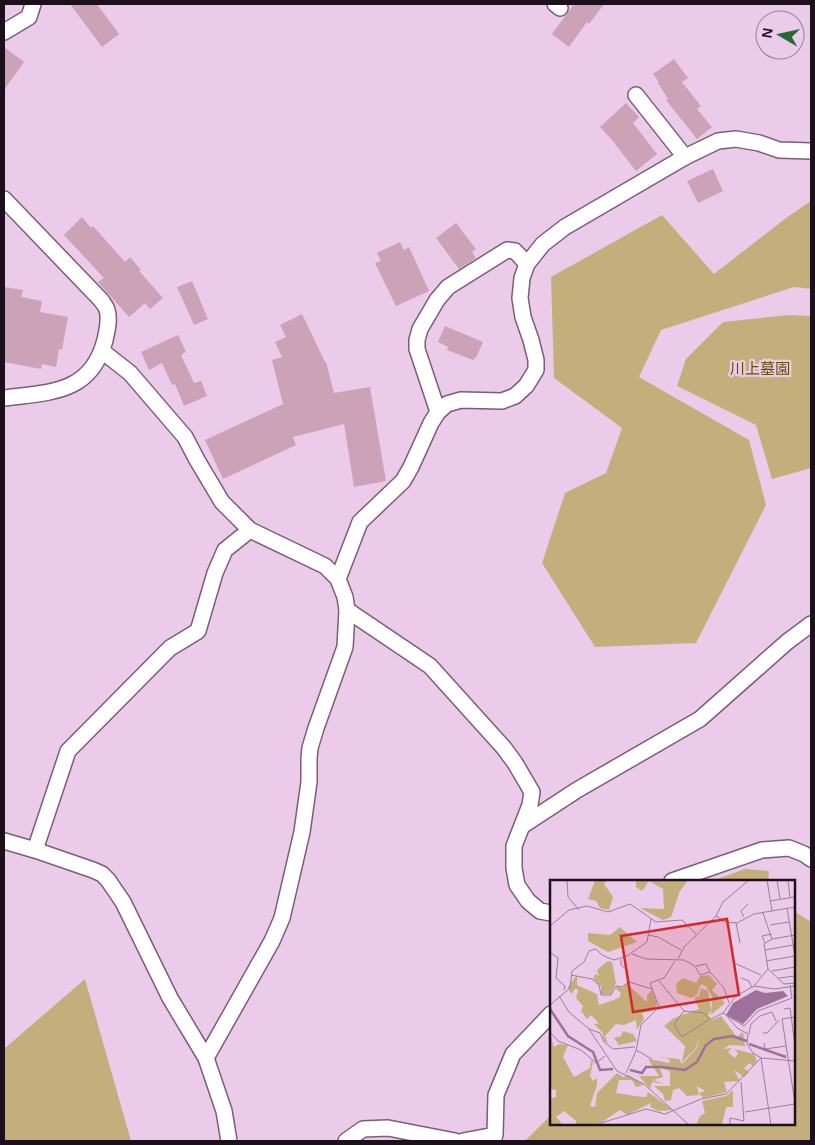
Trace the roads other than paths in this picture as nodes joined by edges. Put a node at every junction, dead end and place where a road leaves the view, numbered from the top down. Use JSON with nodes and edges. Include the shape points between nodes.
{"nodes":[{"id":1,"x":33,"y":4,"type":"edge"},
{"id":2,"x":4,"y":32,"type":"edge"},
{"id":3,"x":636,"y":95,"type":"dead end"},
{"id":4,"x":811,"y":151,"type":"edge"},
{"id":5,"x":685,"y":157,"type":"junction"},
{"id":6,"x":4,"y":199,"type":"edge"},
{"id":7,"x":526,"y":264,"type":"junction"},
{"id":8,"x":102,"y":351,"type":"junction"},
{"id":9,"x":4,"y":398,"type":"edge"},
{"id":10,"x":438,"y":412,"type":"junction"},
{"id":11,"x":250,"y":530,"type":"junction"},
{"id":12,"x":338,"y":579,"type":"junction"},
{"id":13,"x":347,"y":610,"type":"junction"},
{"id":14,"x":811,"y":624,"type":"edge"},
{"id":15,"x":522,"y":826,"type":"junction"},
{"id":16,"x":4,"y":841,"type":"edge"},
{"id":17,"x":35,"y":850,"type":"junction"},
{"id":18,"x":811,"y":858,"type":"edge"},
{"id":19,"x":675,"y":880,"type":"edge"},
{"id":20,"x":550,"y":914,"type":"edge"},
{"id":21,"x":550,"y":1015,"type":"edge"},
{"id":22,"x":206,"y":1058,"type":"junction"},
{"id":23,"x":496,"y":1138,"type":"edge"},
{"id":24,"x":229,"y":1141,"type":"edge"},
{"id":25,"x":346,"y":1141,"type":"edge"},
{"id":26,"x":455,"y":1141,"type":"edge"},
{"id":27,"x":463,"y":1141,"type":"edge"}],
"edges":[{"from":1,"to":2,"type":"street","via":[[29,17]]},
{"from":3,"to":5,"type":"street"},
{"from":4,"to":5,"type":"street","via":[[779,150],[736,140],[718,141]]},
{"from":5,"to":7,"type":"street","via":[[565,227],[543,244]]},
{"from":6,"to":8,"type":"street","via":[[102,300],[107,310],[108,328]]},
{"from":7,"to":10,"type":"street","via":[[520,298],[536,370],[515,396],[502,401],[460,400],[447,404]]},
{"from":7,"to":10,"type":"street","via":[[515,252],[507,250],[448,287],[433,307],[420,329],[417,349]]},
{"from":8,"to":9,"type":"street","via":[[90,371],[76,383],[59,391]]},
{"from":8,"to":11,"type":"street","via":[[130,373],[185,437],[222,502]]},
{"from":10,"to":12,"type":"street","via":[[403,481],[360,522]]},
{"from":11,"to":12,"type":"street","via":[[325,566]]},
{"from":11,"to":17,"type":"street","via":[[225,550],[198,631],[170,648],[68,752]]},
{"from":12,"to":13,"type":"street"},
{"from":13,"to":15,"type":"street","via":[[430,666],[504,748],[532,792]]},
{"from":13,"to":22,"type":"street","via":[[345,647],[310,748],[302,832],[282,918]]},
{"from":14,"to":15,"type":"street","via":[[700,719],[577,790]]},
{"from":15,"to":20,"type":"street","via":[[514,846],[518,885],[528,901],[540,911]]},
{"from":16,"to":17,"type":"street"},
{"from":17,"to":22,"type":"street","via":[[93,870],[108,880],[123,902],[170,998]]},
{"from":18,"to":19,"type":"street","via":[[789,848],[762,850]]},
{"from":21,"to":23,"type":"street","via":[[513,1054],[496,1096]]},
{"from":22,"to":24,"type":"street","via":[[224,1111]]},
{"from":23,"to":27,"type":"street"},
{"from":25,"to":26,"type":"street","via":[[363,1129],[388,1128]]}]}
